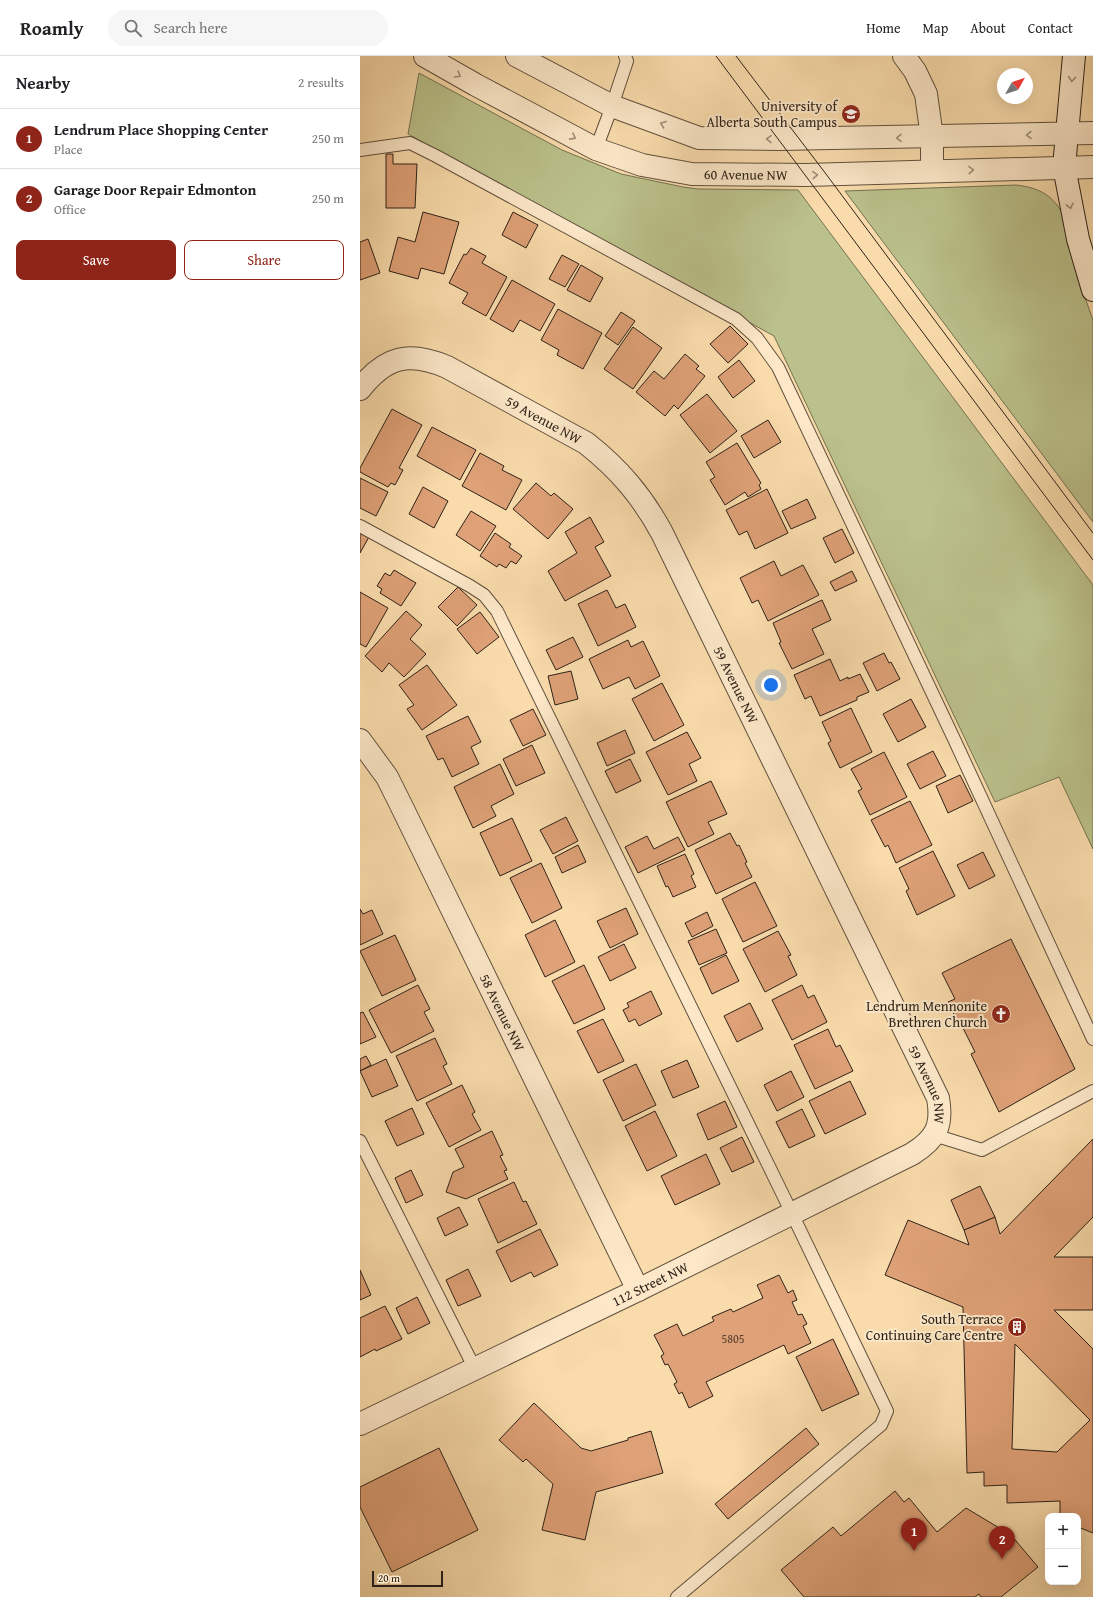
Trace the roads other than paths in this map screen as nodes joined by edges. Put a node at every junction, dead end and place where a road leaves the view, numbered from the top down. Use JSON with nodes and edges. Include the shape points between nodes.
{"nodes":[{"id":1,"x":425,"y":56,"type":"edge"},
{"id":2,"x":517,"y":56,"type":"edge"},
{"id":3,"x":625,"y":56,"type":"edge"},
{"id":4,"x":904,"y":56,"type":"edge"},
{"id":5,"x":1074,"y":56,"type":"edge"},
{"id":6,"x":612,"y":106,"type":"junction"},
{"id":7,"x":1093,"y":133,"type":"edge"},
{"id":8,"x":1068,"y":134,"type":"junction"},
{"id":9,"x":932,"y":137,"type":"junction"},
{"id":10,"x":596,"y":149,"type":"junction"},
{"id":11,"x":360,"y":150,"type":"edge"},
{"id":12,"x":1093,"y":166,"type":"edge"},
{"id":13,"x":1064,"y":167,"type":"junction"},
{"id":14,"x":932,"y":171,"type":"junction"},
{"id":15,"x":1093,"y":290,"type":"edge"},
{"id":16,"x":360,"y":389,"type":"edge"},
{"id":17,"x":360,"y":526,"type":"edge"},
{"id":18,"x":360,"y":740,"type":"edge"},
{"id":19,"x":1093,"y":1039,"type":"edge"},
{"id":20,"x":1093,"y":1091,"type":"edge"},
{"id":21,"x":934,"y":1135,"type":"junction"},
{"id":22,"x":360,"y":1141,"type":"edge"},
{"id":23,"x":792,"y":1214,"type":"junction"},
{"id":24,"x":638,"y":1290,"type":"junction"},
{"id":25,"x":475,"y":1369,"type":"junction"},
{"id":26,"x":360,"y":1424,"type":"edge"},
{"id":27,"x":677,"y":1597,"type":"edge"}],
"edges":[{"from":1,"to":10,"type":"street","name":"60 Avenue NW","one_way":true},
{"from":2,"to":6,"type":"street"},
{"from":3,"to":6,"type":"lane","via":[[627,61]]},
{"from":4,"to":9,"type":"street","via":[[926,94]]},
{"from":5,"to":8,"type":"street","one_way":true},
{"from":9,"to":6,"type":"street","one_way":true,"via":[[699,138]]},
{"from":6,"to":10,"type":"lane"},
{"from":7,"to":8,"type":"street"},
{"from":8,"to":9,"type":"street","one_way":true},
{"from":8,"to":13,"type":"street"},
{"from":9,"to":14,"type":"street"},
{"from":10,"to":14,"type":"street","name":"60 Avenue NW","one_way":true,"via":[[642,164],[692,174],[806,175]]},
{"from":11,"to":19,"type":"lane","via":[[410,144],[436,156],[736,319],[757,338],[778,367]]},
{"from":12,"to":13,"type":"street","name":"60 Avenue NW"},
{"from":14,"to":13,"type":"street","name":"60 Avenue NW","one_way":true},
{"from":13,"to":15,"type":"street","one_way":true,"via":[[1078,239]]},
{"from":16,"to":21,"type":"street","name":"59 Avenue NW","via":[[371,375],[397,360],[423,359],[447,367],[586,443],[605,458],[638,494],[662,533],[938,1098],[940,1110]]},
{"from":17,"to":23,"type":"lane","via":[[484,595],[497,611]]},
{"from":18,"to":24,"type":"street","name":"58 Avenue NW","via":[[387,777]]},
{"from":20,"to":21,"type":"lane","via":[[982,1150]]},
{"from":21,"to":23,"type":"street","name":"112 Street NW","via":[[926,1145],[912,1154]]},
{"from":22,"to":25,"type":"lane"},
{"from":23,"to":24,"type":"street","name":"112 Street NW"},
{"from":23,"to":27,"type":"lane","via":[[887,1411],[881,1425]]},
{"from":24,"to":25,"type":"street","name":"112 Street NW"},
{"from":25,"to":26,"type":"street","name":"112 Street NW"}]}
